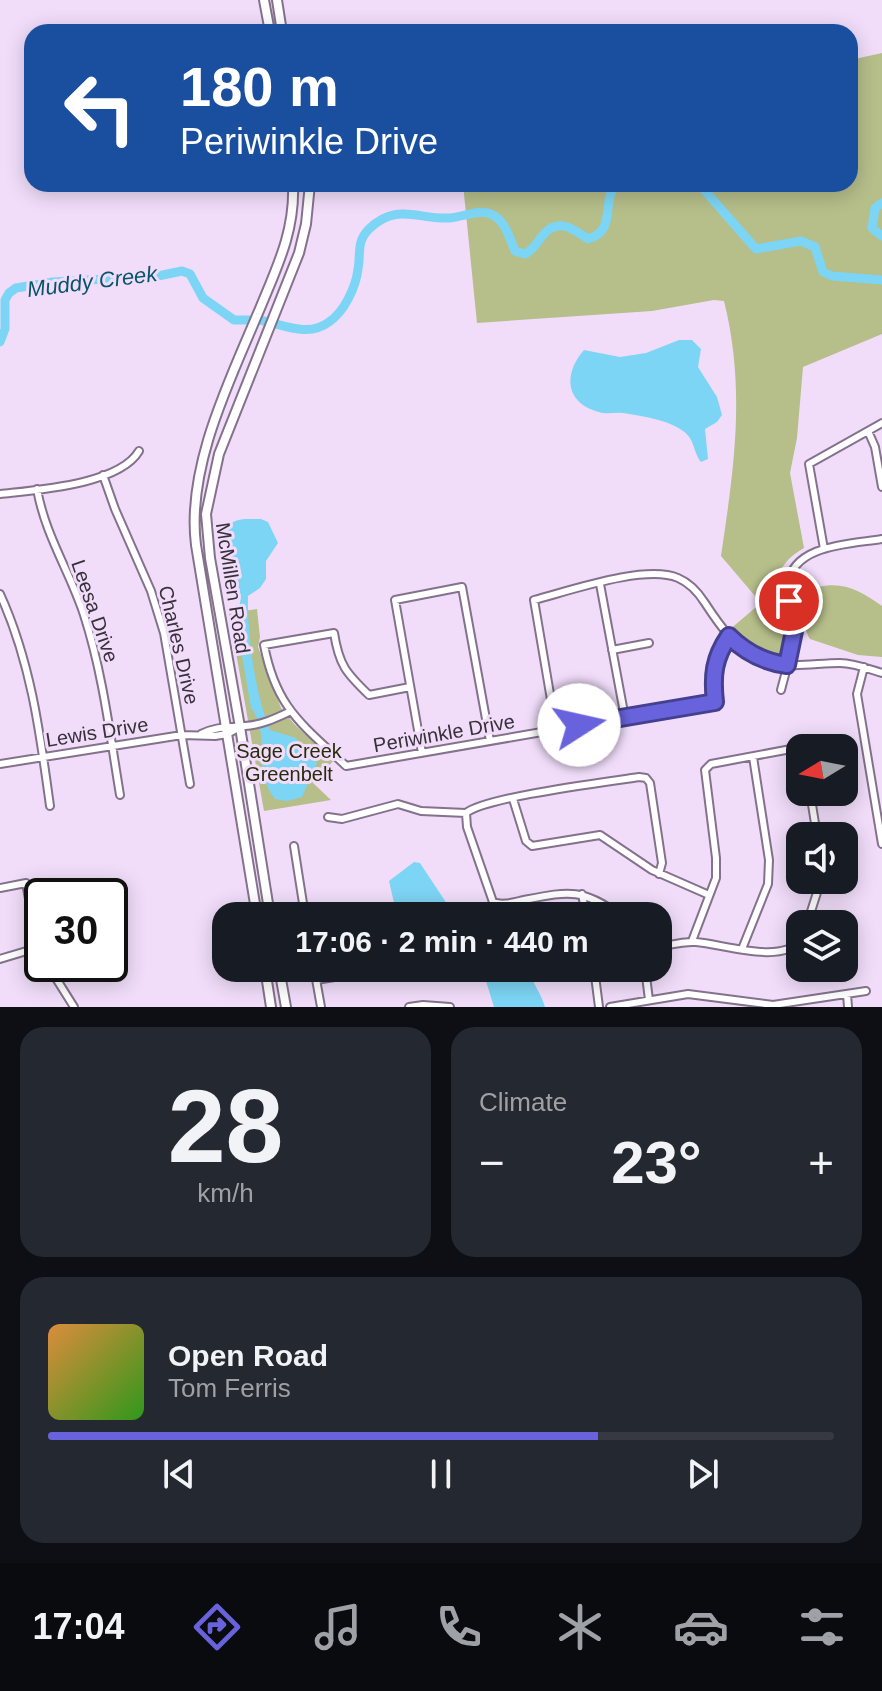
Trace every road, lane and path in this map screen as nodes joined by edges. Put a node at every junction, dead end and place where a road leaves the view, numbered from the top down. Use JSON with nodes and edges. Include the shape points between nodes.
{"nodes":[{"id":1,"x":264,"y":0,"type":"edge"},
{"id":2,"x":277,"y":0,"type":"edge"},
{"id":3,"x":268,"y":24,"type":"edge"},
{"id":4,"x":281,"y":24,"type":"edge"},
{"id":5,"x":293,"y":192,"type":"edge"},
{"id":6,"x":309,"y":192,"type":"edge"},
{"id":7,"x":882,"y":423,"type":"edge"},
{"id":8,"x":868,"y":431,"type":"junction"},
{"id":9,"x":139,"y":451,"type":"dead end"},
{"id":10,"x":103,"y":475,"type":"junction"},
{"id":11,"x":882,"y":487,"type":"edge"},
{"id":12,"x":37,"y":489,"type":"junction"},
{"id":13,"x":0,"y":494,"type":"edge"},
{"id":14,"x":882,"y":539,"type":"edge"},
{"id":15,"x":824,"y":549,"type":"junction"},
{"id":16,"x":600,"y":584,"type":"junction"},
{"id":17,"x":0,"y":594,"type":"edge"},
{"id":18,"x":729,"y":636,"type":"junction"},
{"id":19,"x":649,"y":643,"type":"dead end"},
{"id":20,"x":612,"y":650,"type":"junction"},
{"id":21,"x":787,"y":665,"type":"junction"},
{"id":22,"x":864,"y":667,"type":"junction"},
{"id":23,"x":882,"y":673,"type":"edge"},
{"id":24,"x":410,"y":687,"type":"junction"},
{"id":25,"x":781,"y":690,"type":"dead end"},
{"id":26,"x":289,"y":712,"type":"junction"},
{"id":27,"x":625,"y":718,"type":"junction"},
{"id":28,"x":240,"y":727,"type":"junction"},
{"id":29,"x":556,"y":729,"type":"junction"},
{"id":30,"x":227,"y":730,"type":"junction"},
{"id":31,"x":182,"y":735,"type":"junction"},
{"id":32,"x":490,"y":741,"type":"junction"},
{"id":33,"x":112,"y":746,"type":"junction"},
{"id":34,"x":786,"y":750,"type":"edge"},
{"id":35,"x":422,"y":753,"type":"junction"},
{"id":36,"x":43,"y":756,"type":"junction"},
{"id":37,"x":753,"y":757,"type":"junction"},
{"id":38,"x":0,"y":764,"type":"edge"},
{"id":39,"x":190,"y":784,"type":"dead end"},
{"id":40,"x":120,"y":795,"type":"dead end"},
{"id":41,"x":513,"y":799,"type":"junction"},
{"id":42,"x":50,"y":806,"type":"dead end"},
{"id":43,"x":466,"y":813,"type":"junction"},
{"id":44,"x":328,"y":817,"type":"dead end"},
{"id":45,"x":882,"y":844,"type":"edge"},
{"id":46,"x":294,"y":846,"type":"dead end"},
{"id":47,"x":659,"y":874,"type":"junction"},
{"id":48,"x":24,"y":883,"type":"edge"},
{"id":49,"x":0,"y":888,"type":"edge"},
{"id":50,"x":582,"y":894,"type":"junction"},
{"id":51,"x":709,"y":895,"type":"junction"},
{"id":52,"x":255,"y":902,"type":"edge"},
{"id":53,"x":268,"y":902,"type":"edge"},
{"id":54,"x":303,"y":902,"type":"edge"},
{"id":55,"x":583,"y":902,"type":"edge"},
{"id":56,"x":602,"y":902,"type":"edge"},
{"id":57,"x":692,"y":941,"type":"junction"},
{"id":58,"x":672,"y":945,"type":"edge"},
{"id":59,"x":742,"y":949,"type":"junction"},
{"id":60,"x":786,"y":950,"type":"edge"},
{"id":61,"x":24,"y":953,"type":"edge"},
{"id":62,"x":0,"y":959,"type":"edge"},
{"id":63,"x":58,"y":982,"type":"edge"},
{"id":64,"x":267,"y":982,"type":"edge"},
{"id":65,"x":282,"y":982,"type":"edge"},
{"id":66,"x":316,"y":982,"type":"edge"},
{"id":67,"x":596,"y":982,"type":"edge"},
{"id":68,"x":647,"y":982,"type":"edge"},
{"id":69,"x":866,"y":991,"type":"dead end"},
{"id":70,"x":847,"y":994,"type":"junction"},
{"id":71,"x":649,"y":1000,"type":"junction"},
{"id":72,"x":74,"y":1007,"type":"edge"},
{"id":73,"x":271,"y":1007,"type":"edge"},
{"id":74,"x":286,"y":1007,"type":"edge"},
{"id":75,"x":321,"y":1007,"type":"edge"},
{"id":76,"x":409,"y":1007,"type":"edge"},
{"id":77,"x":450,"y":1007,"type":"edge"},
{"id":78,"x":599,"y":1007,"type":"edge"},
{"id":79,"x":610,"y":1007,"type":"edge"},
{"id":80,"x":848,"y":1007,"type":"edge"}],
"edges":[{"from":1,"to":3,"type":"main road"},
{"from":2,"to":4,"type":"main road"},
{"from":5,"to":30,"type":"main road","name":"McMillen Road","via":[[286,246],[222,404],[193,508]]},
{"from":6,"to":28,"type":"main road","name":"McMillen Road","via":[[299,253],[219,454],[207,500],[206,528]]},
{"from":7,"to":8,"type":"street"},
{"from":8,"to":11,"type":"street"},
{"from":8,"to":15,"type":"street","via":[[809,464]]},
{"from":9,"to":10,"type":"street","via":[[129,463]]},
{"from":10,"to":12,"type":"street"},
{"from":10,"to":31,"type":"street","name":"Charles Drive","via":[[156,605]]},
{"from":12,"to":13,"type":"street"},
{"from":12,"to":33,"type":"street","name":"Leesa Drive","via":[[95,652]]},
{"from":14,"to":15,"type":"street"},
{"from":15,"to":21,"type":"street","via":[[801,560],[791,573],[794,631]]},
{"from":16,"to":18,"type":"street","via":[[642,574],[679,578],[694,588]]},
{"from":16,"to":20,"type":"street"},
{"from":16,"to":29,"type":"street","via":[[534,600]]},
{"from":17,"to":36,"type":"street","via":[[24,655]]},
{"from":18,"to":21,"type":"street","via":[[761,659]]},
{"from":18,"to":27,"type":"street","name":"Periwinkle Drive","via":[[714,665],[715,702]]},
{"from":19,"to":20,"type":"street"},
{"from":20,"to":27,"type":"street"},
{"from":21,"to":22,"type":"street"},
{"from":21,"to":25,"type":"street"},
{"from":22,"to":23,"type":"street"},
{"from":22,"to":45,"type":"street","via":[[857,694]]},
{"from":24,"to":26,"type":"street","via":[[369,695],[338,659],[334,633],[264,645],[269,673]]},
{"from":24,"to":32,"type":"street","via":[[395,600],[462,587]]},
{"from":24,"to":35,"type":"street"},
{"from":26,"to":28,"type":"street","name":"Lewis Drive"},
{"from":26,"to":35,"type":"street","name":"Periwinkle Drive","via":[[346,766]]},
{"from":27,"to":29,"type":"street","name":"Periwinkle Drive"},
{"from":28,"to":30,"type":"street","name":"Lewis Drive"},
{"from":28,"to":53,"type":"main road","name":"McMillen Road"},
{"from":29,"to":32,"type":"street","name":"Periwinkle Drive"},
{"from":30,"to":31,"type":"street","name":"Lewis Drive"},
{"from":30,"to":52,"type":"main road","name":"McMillen Road"},
{"from":31,"to":33,"type":"street","name":"Lewis Drive"},
{"from":31,"to":39,"type":"street","name":"Charles Drive"},
{"from":32,"to":35,"type":"street","name":"Periwinkle Drive"},
{"from":33,"to":36,"type":"street","name":"Lewis Drive"},
{"from":33,"to":40,"type":"street","name":"Leesa Drive"},
{"from":34,"to":37,"type":"street"},
{"from":36,"to":38,"type":"street","name":"Lewis Drive"},
{"from":36,"to":42,"type":"street"},
{"from":37,"to":51,"type":"street","via":[[711,764],[705,770],[716,858]]},
{"from":37,"to":59,"type":"street","via":[[768,884]]},
{"from":41,"to":43,"type":"street"},
{"from":41,"to":47,"type":"street","via":[[532,846],[600,835]]},
{"from":41,"to":47,"type":"street","via":[[646,778],[662,863]]},
{"from":43,"to":44,"type":"street","via":[[398,804],[342,819]]},
{"from":43,"to":50,"type":"street","via":[[493,902]]},
{"from":46,"to":54,"type":"street"},
{"from":47,"to":51,"type":"street"},
{"from":48,"to":49,"type":"street"},
{"from":50,"to":55,"type":"street"},
{"from":50,"to":56,"type":"street"},
{"from":51,"to":57,"type":"street"},
{"from":57,"to":58,"type":"street"},
{"from":57,"to":59,"type":"street"},
{"from":59,"to":60,"type":"street"},
{"from":61,"to":62,"type":"street"},
{"from":63,"to":72,"type":"street"},
{"from":64,"to":73,"type":"main road"},
{"from":65,"to":74,"type":"main road"},
{"from":66,"to":75,"type":"street"},
{"from":67,"to":78,"type":"street"},
{"from":68,"to":71,"type":"street"},
{"from":69,"to":70,"type":"street"},
{"from":70,"to":71,"type":"street","via":[[773,1005],[688,994]]},
{"from":70,"to":80,"type":"street"},
{"from":71,"to":79,"type":"street"},
{"from":76,"to":77,"type":"street"}]}
